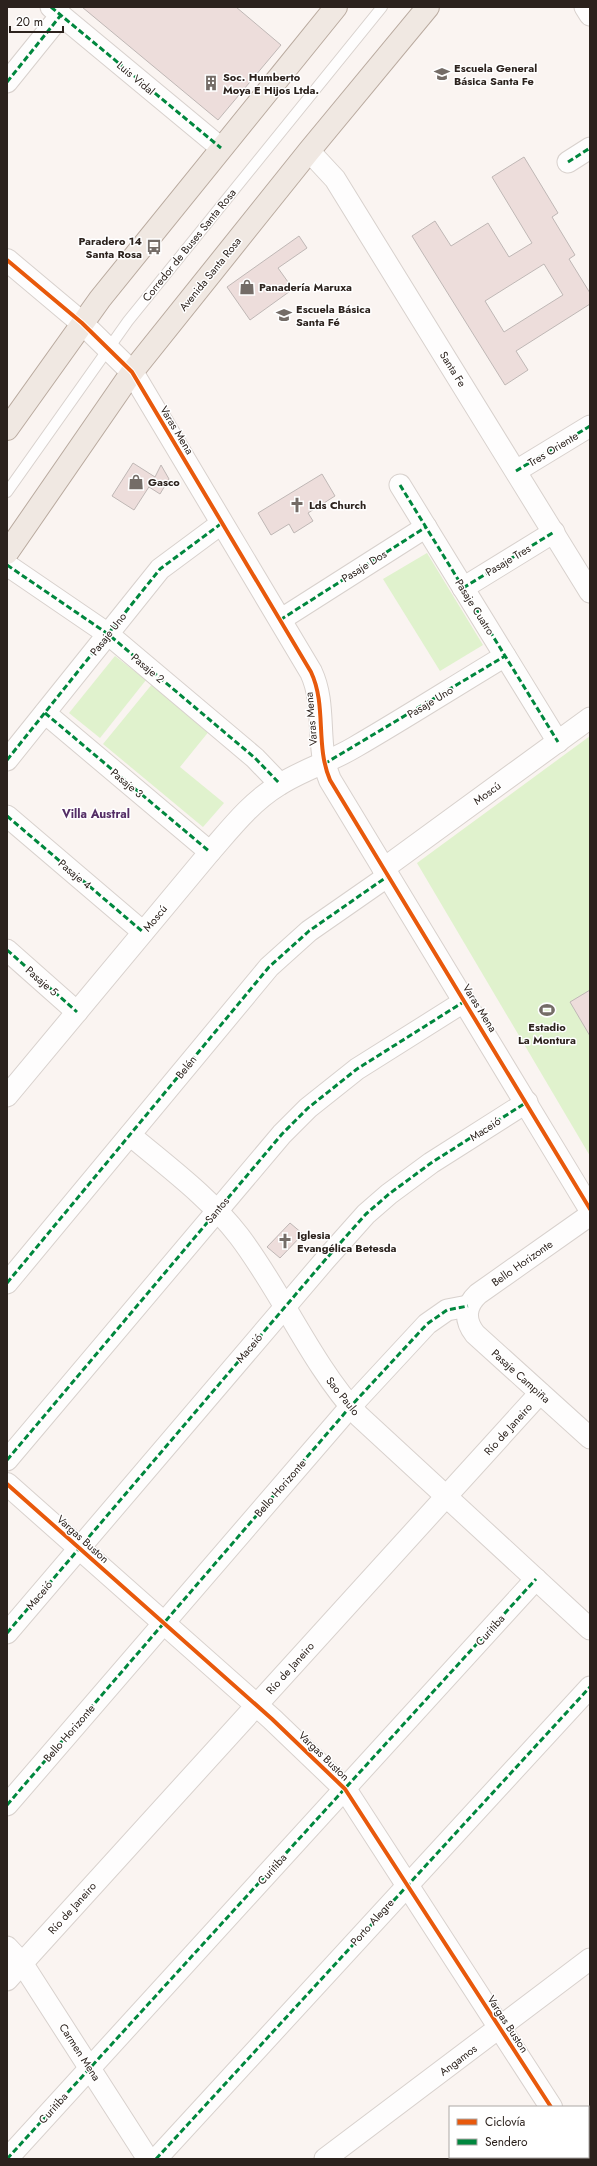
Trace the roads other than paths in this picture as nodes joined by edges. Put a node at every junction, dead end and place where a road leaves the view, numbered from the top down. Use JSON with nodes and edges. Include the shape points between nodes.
{"nodes":[{"id":1,"x":336,"y":7,"type":"edge"},
{"id":2,"x":382,"y":7,"type":"edge"},
{"id":3,"x":428,"y":7,"type":"edge"},
{"id":4,"x":585,"y":7,"type":"edge"},
{"id":5,"x":56,"y":11,"type":"edge"},
{"id":6,"x":590,"y":15,"type":"edge"},
{"id":7,"x":7,"y":82,"type":"edge"},
{"id":8,"x":222,"y":148,"type":"junction"},
{"id":9,"x":590,"y":148,"type":"edge"},
{"id":10,"x":309,"y":151,"type":"junction"},
{"id":11,"x":568,"y":162,"type":"dead end"},
{"id":12,"x":7,"y":260,"type":"edge"},
{"id":13,"x":82,"y":323,"type":"junction"},
{"id":14,"x":108,"y":347,"type":"junction"},
{"id":15,"x":132,"y":372,"type":"junction"},
{"id":16,"x":590,"y":426,"type":"edge"},
{"id":17,"x":7,"y":428,"type":"edge"},
{"id":18,"x":516,"y":471,"type":"junction"},
{"id":19,"x":400,"y":485,"type":"dead end"},
{"id":20,"x":7,"y":492,"type":"edge"},
{"id":21,"x":222,"y":523,"type":"junction"},
{"id":22,"x":426,"y":527,"type":"junction"},
{"id":23,"x":554,"y":532,"type":"junction"},
{"id":24,"x":7,"y":553,"type":"edge"},
{"id":25,"x":7,"y":565,"type":"edge"},
{"id":26,"x":463,"y":588,"type":"junction"},
{"id":27,"x":590,"y":592,"type":"edge"},
{"id":28,"x":280,"y":620,"type":"junction"},
{"id":29,"x":108,"y":634,"type":"junction"},
{"id":30,"x":505,"y":656,"type":"junction"},
{"id":31,"x":45,"y":713,"type":"junction"},
{"id":32,"x":590,"y":718,"type":"edge"},
{"id":33,"x":553,"y":735,"type":"junction"},
{"id":34,"x":7,"y":760,"type":"edge"},
{"id":35,"x":324,"y":764,"type":"junction"},
{"id":36,"x":280,"y":784,"type":"junction"},
{"id":37,"x":7,"y":816,"type":"edge"},
{"id":38,"x":210,"y":852,"type":"junction"},
{"id":39,"x":386,"y":872,"type":"junction"},
{"id":40,"x":143,"y":932,"type":"junction"},
{"id":41,"x":7,"y":950,"type":"edge"},
{"id":42,"x":465,"y":1001,"type":"junction"},
{"id":43,"x":77,"y":1012,"type":"junction"},
{"id":44,"x":7,"y":1096,"type":"edge"},
{"id":45,"x":527,"y":1102,"type":"junction"},
{"id":46,"x":130,"y":1135,"type":"junction"},
{"id":47,"x":590,"y":1209,"type":"edge"},
{"id":48,"x":217,"y":1210,"type":"junction"},
{"id":49,"x":590,"y":1215,"type":"edge"},
{"id":50,"x":7,"y":1283,"type":"edge"},
{"id":51,"x":285,"y":1306,"type":"junction"},
{"id":52,"x":468,"y":1306,"type":"junction"},
{"id":53,"x":540,"y":1393,"type":"junction"},
{"id":54,"x":350,"y":1407,"type":"junction"},
{"id":55,"x":590,"y":1438,"type":"edge"},
{"id":56,"x":7,"y":1460,"type":"edge"},
{"id":57,"x":7,"y":1484,"type":"edge"},
{"id":58,"x":446,"y":1497,"type":"junction"},
{"id":59,"x":79,"y":1548,"type":"junction"},
{"id":60,"x":536,"y":1579,"type":"junction"},
{"id":61,"x":164,"y":1624,"type":"junction"},
{"id":62,"x":590,"y":1629,"type":"edge"},
{"id":63,"x":7,"y":1633,"type":"edge"},
{"id":64,"x":590,"y":1687,"type":"edge"},
{"id":65,"x":256,"y":1705,"type":"junction"},
{"id":66,"x":345,"y":1789,"type":"junction"},
{"id":67,"x":7,"y":1805,"type":"edge"},
{"id":68,"x":407,"y":1884,"type":"junction"},
{"id":69,"x":7,"y":1947,"type":"edge"},
{"id":70,"x":590,"y":1959,"type":"edge"},
{"id":71,"x":22,"y":1963,"type":"junction"},
{"id":72,"x":7,"y":1980,"type":"edge"},
{"id":73,"x":500,"y":2028,"type":"junction"},
{"id":74,"x":90,"y":2068,"type":"junction"},
{"id":75,"x":550,"y":2106,"type":"edge"},
{"id":76,"x":7,"y":2159,"type":"edge"},
{"id":77,"x":148,"y":2159,"type":"edge"},
{"id":78,"x":156,"y":2159,"type":"edge"},
{"id":79,"x":325,"y":2159,"type":"edge"}],
"edges":[{"from":1,"to":8,"type":"main road"},
{"from":2,"to":14,"type":"lane","name":"Corredor de Buses Santa Rosa"},
{"from":3,"to":10,"type":"main road","name":"Avenida Santa Rosa"},
{"from":4,"to":6,"type":"street"},
{"from":5,"to":7,"type":"street"},
{"from":5,"to":8,"type":"street","name":"Luis Vidal"},
{"from":8,"to":13,"type":"main road"},
{"from":9,"to":11,"type":"street"},
{"from":10,"to":15,"type":"main road","name":"Avenida Santa Rosa"},
{"from":10,"to":18,"type":"street","name":"Santa Fe","via":[[335,179]]},
{"from":12,"to":13,"type":"street","name":"Varas Mena"},
{"from":13,"to":14,"type":"street","name":"Varas Mena"},
{"from":13,"to":17,"type":"main road"},
{"from":14,"to":15,"type":"street","name":"Varas Mena"},
{"from":14,"to":20,"type":"lane","name":"Corredor de Buses Santa Rosa"},
{"from":15,"to":21,"type":"street","name":"Varas Mena"},
{"from":15,"to":24,"type":"main road","name":"Avenida Santa Rosa"},
{"from":16,"to":18,"type":"street","name":"Tres Oriente"},
{"from":18,"to":23,"type":"street","name":"Santa Fe"},
{"from":19,"to":22,"type":"street","name":"Pasaje Cuatro"},
{"from":21,"to":28,"type":"street","name":"Varas Mena"},
{"from":21,"to":29,"type":"street","name":"Pasaje Uno","via":[[160,569]]},
{"from":22,"to":26,"type":"street","name":"Pasaje Cuatro"},
{"from":22,"to":28,"type":"street","name":"Pasaje Dos"},
{"from":23,"to":26,"type":"street","name":"Pasaje Tres"},
{"from":23,"to":27,"type":"street","name":"Santa Fe"},
{"from":25,"to":29,"type":"street","name":"Pasaje 2"},
{"from":26,"to":30,"type":"street","name":"Pasaje Cuatro"},
{"from":28,"to":35,"type":"street","name":"Varas Mena","via":[[311,672],[317,688]]},
{"from":29,"to":31,"type":"street","name":"Pasaje Uno"},
{"from":29,"to":36,"type":"street","name":"Pasaje 2","via":[[255,758]]},
{"from":30,"to":33,"type":"street","name":"Pasaje Cuatro"},
{"from":30,"to":35,"type":"street","name":"Pasaje Uno"},
{"from":31,"to":34,"type":"street","name":"Pasaje Uno"},
{"from":31,"to":38,"type":"street","name":"Pasaje 3"},
{"from":32,"to":33,"type":"street","name":"Moscú"},
{"from":33,"to":39,"type":"street","name":"Moscú"},
{"from":35,"to":36,"type":"street","name":"Moscú"},
{"from":35,"to":39,"type":"street","name":"Varas Mena","via":[[330,780]]},
{"from":36,"to":38,"type":"street","name":"Moscú","via":[[249,808]]},
{"from":37,"to":40,"type":"street","name":"Pasaje 4"},
{"from":38,"to":40,"type":"street","name":"Moscú"},
{"from":39,"to":42,"type":"street","name":"Varas Mena"},
{"from":39,"to":46,"type":"street","name":"Belén","via":[[309,930],[269,966]]},
{"from":40,"to":43,"type":"street","name":"Moscú"},
{"from":41,"to":43,"type":"street","name":"Pasaje 5"},
{"from":42,"to":45,"type":"street","name":"Varas Mena"},
{"from":42,"to":48,"type":"street","name":"Santos","via":[[357,1069],[332,1088],[282,1134]]},
{"from":43,"to":44,"type":"street","name":"Moscú"},
{"from":45,"to":47,"type":"street","name":"Varas Mena"},
{"from":45,"to":51,"type":"street","name":"Maceió","via":[[431,1163],[389,1194],[356,1225]]},
{"from":46,"to":48,"type":"street","name":"Sao Paulo"},
{"from":46,"to":50,"type":"street","name":"Belén"},
{"from":48,"to":51,"type":"street","name":"Sao Paulo","via":[[258,1264]]},
{"from":48,"to":56,"type":"street","name":"Santos"},
{"from":49,"to":52,"type":"street","name":"Bello Horizonte","via":[[478,1294]]},
{"from":51,"to":54,"type":"street","name":"Sao Paulo","via":[[319,1365]]},
{"from":51,"to":59,"type":"street","name":"Maceió"},
{"from":52,"to":53,"type":"street","name":"Pasaje Campiña","via":[[468,1321],[475,1334]]},
{"from":52,"to":54,"type":"street","name":"Bello Horizonte","via":[[447,1310],[427,1324]]},
{"from":53,"to":55,"type":"street","name":"Pasaje Campiña"},
{"from":53,"to":58,"type":"street","name":"Río de Janeiro"},
{"from":54,"to":58,"type":"street","name":"Sao Paulo"},
{"from":54,"to":61,"type":"street","name":"Bello Horizonte"},
{"from":57,"to":59,"type":"street","name":"Vargas Buston"},
{"from":58,"to":60,"type":"street","name":"Sao Paulo"},
{"from":58,"to":65,"type":"street","name":"Río de Janeiro"},
{"from":59,"to":61,"type":"street","name":"Vargas Buston"},
{"from":59,"to":63,"type":"street","name":"Maceió"},
{"from":60,"to":62,"type":"street","name":"Sao Paulo"},
{"from":60,"to":66,"type":"street","name":"Curitiba"},
{"from":61,"to":65,"type":"street","name":"Vargas Buston"},
{"from":61,"to":67,"type":"street","name":"Bello Horizonte"},
{"from":64,"to":68,"type":"street","name":"Porto Alegre"},
{"from":65,"to":66,"type":"street","name":"Vargas Buston"},
{"from":65,"to":71,"type":"street","name":"Río de Janeiro"},
{"from":66,"to":68,"type":"street","name":"Vargas Buston"},
{"from":66,"to":74,"type":"street","name":"Curitiba"},
{"from":68,"to":73,"type":"street","name":"Vargas Buston"},
{"from":68,"to":78,"type":"street","name":"Porto Alegre"},
{"from":69,"to":71,"type":"street","name":"Carmen Mena"},
{"from":70,"to":73,"type":"street","name":"Angamos"},
{"from":71,"to":72,"type":"street","name":"Río de Janeiro"},
{"from":71,"to":74,"type":"street","name":"Carmen Mena"},
{"from":73,"to":75,"type":"street","name":"Vargas Buston"},
{"from":73,"to":79,"type":"street","name":"Angamos"},
{"from":74,"to":76,"type":"street","name":"Curitiba"},
{"from":74,"to":77,"type":"street","name":"Carmen Mena"}]}
